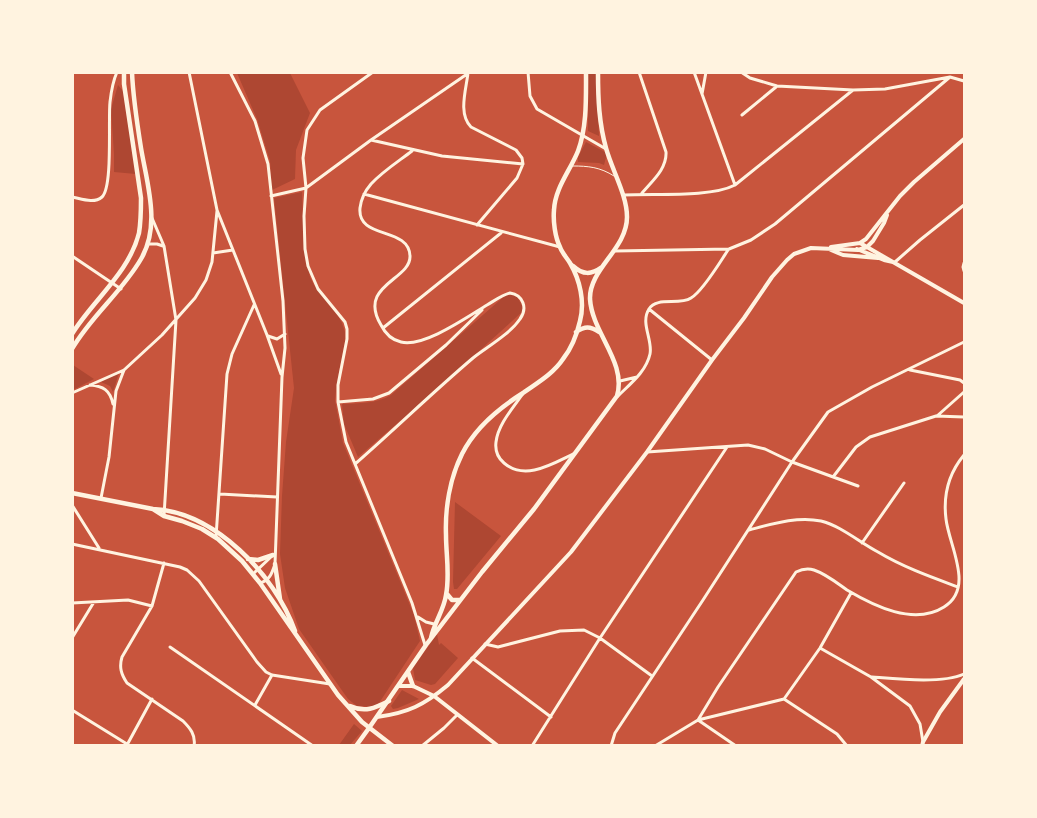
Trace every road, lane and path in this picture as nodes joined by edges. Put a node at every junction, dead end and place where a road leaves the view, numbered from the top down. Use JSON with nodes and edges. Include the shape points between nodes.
{"nodes":[{"id":1,"x":117,"y":72,"type":"edge"},
{"id":2,"x":124,"y":72,"type":"edge"},
{"id":3,"x":132,"y":72,"type":"edge"},
{"id":4,"x":189,"y":72,"type":"edge"},
{"id":5,"x":230,"y":72,"type":"edge"},
{"id":6,"x":373,"y":72,"type":"edge"},
{"id":7,"x":528,"y":72,"type":"edge"},
{"id":8,"x":586,"y":72,"type":"edge"},
{"id":9,"x":598,"y":72,"type":"edge"},
{"id":10,"x":639,"y":72,"type":"edge"},
{"id":11,"x":694,"y":72,"type":"edge"},
{"id":12,"x":706,"y":72,"type":"edge"},
{"id":13,"x":741,"y":72,"type":"edge"},
{"id":14,"x":469,"y":73,"type":"edge"},
{"id":15,"x":950,"y":77,"type":"junction"},
{"id":16,"x":964,"y":81,"type":"edge"},
{"id":17,"x":777,"y":86,"type":"junction"},
{"id":18,"x":853,"y":90,"type":"junction"},
{"id":19,"x":702,"y":95,"type":"junction"},
{"id":20,"x":742,"y":115,"type":"dead end"},
{"id":21,"x":582,"y":136,"type":"junction"},
{"id":22,"x":964,"y":139,"type":"edge"},
{"id":23,"x":371,"y":140,"type":"junction"},
{"id":24,"x":606,"y":149,"type":"junction"},
{"id":25,"x":412,"y":151,"type":"junction"},
{"id":26,"x":523,"y":164,"type":"junction"},
{"id":27,"x":572,"y":166,"type":"junction"},
{"id":28,"x":616,"y":178,"type":"junction"},
{"id":29,"x":735,"y":185,"type":"junction"},
{"id":30,"x":306,"y":188,"type":"junction"},
{"id":31,"x":364,"y":194,"type":"junction"},
{"id":32,"x":623,"y":194,"type":"junction"},
{"id":33,"x":642,"y":194,"type":"junction"},
{"id":34,"x":270,"y":196,"type":"junction"},
{"id":35,"x":72,"y":197,"type":"edge"},
{"id":36,"x":964,"y":206,"type":"edge"},
{"id":37,"x":217,"y":210,"type":"junction"},
{"id":38,"x":886,"y":215,"type":"junction"},
{"id":39,"x":152,"y":217,"type":"junction"},
{"id":40,"x":477,"y":225,"type":"junction"},
{"id":41,"x":501,"y":232,"type":"junction"},
{"id":42,"x":860,"y":243,"type":"junction"},
{"id":43,"x":148,"y":244,"type":"junction"},
{"id":44,"x":852,"y":245,"type":"junction"},
{"id":45,"x":164,"y":246,"type":"junction"},
{"id":46,"x":560,"y":247,"type":"junction"},
{"id":47,"x":867,"y":247,"type":"junction"},
{"id":48,"x":827,"y":248,"type":"junction"},
{"id":49,"x":729,"y":249,"type":"junction"},
{"id":50,"x":233,"y":250,"type":"junction"},
{"id":51,"x":858,"y":250,"type":"junction"},
{"id":52,"x":615,"y":251,"type":"junction"},
{"id":53,"x":213,"y":253,"type":"junction"},
{"id":54,"x":72,"y":256,"type":"edge"},
{"id":55,"x":878,"y":258,"type":"junction"},
{"id":56,"x":895,"y":262,"type":"junction"},
{"id":57,"x":964,"y":263,"type":"edge"},
{"id":58,"x":570,"y":264,"type":"junction"},
{"id":59,"x":604,"y":266,"type":"junction"},
{"id":60,"x":964,"y":272,"type":"edge"},
{"id":61,"x":112,"y":283,"type":"junction"},
{"id":62,"x":121,"y":289,"type":"junction"},
{"id":63,"x":964,"y":303,"type":"edge"},
{"id":64,"x":254,"y":305,"type":"junction"},
{"id":65,"x":486,"y":306,"type":"junction"},
{"id":66,"x":649,"y":309,"type":"junction"},
{"id":67,"x":176,"y":320,"type":"junction"},
{"id":68,"x":383,"y":328,"type":"junction"},
{"id":69,"x":576,"y":332,"type":"junction"},
{"id":70,"x":599,"y":332,"type":"junction"},
{"id":71,"x":72,"y":334,"type":"edge"},
{"id":72,"x":285,"y":334,"type":"junction"},
{"id":73,"x":268,"y":336,"type":"junction"},
{"id":74,"x":964,"y":342,"type":"edge"},
{"id":75,"x":72,"y":349,"type":"edge"},
{"id":76,"x":712,"y":360,"type":"junction"},
{"id":77,"x":124,"y":370,"type":"junction"},
{"id":78,"x":910,"y":370,"type":"junction"},
{"id":79,"x":640,"y":375,"type":"junction"},
{"id":80,"x":282,"y":376,"type":"junction"},
{"id":81,"x":620,"y":381,"type":"junction"},
{"id":82,"x":964,"y":383,"type":"edge"},
{"id":83,"x":89,"y":385,"type":"junction"},
{"id":84,"x":523,"y":392,"type":"junction"},
{"id":85,"x":964,"y":392,"type":"edge"},
{"id":86,"x":72,"y":393,"type":"edge"},
{"id":87,"x":617,"y":396,"type":"junction"},
{"id":88,"x":338,"y":402,"type":"junction"},
{"id":89,"x":114,"y":407,"type":"junction"},
{"id":90,"x":936,"y":416,"type":"junction"},
{"id":91,"x":964,"y":417,"type":"edge"},
{"id":92,"x":728,"y":447,"type":"junction"},
{"id":93,"x":647,"y":452,"type":"junction"},
{"id":94,"x":576,"y":453,"type":"junction"},
{"id":95,"x":964,"y":455,"type":"edge"},
{"id":96,"x":792,"y":462,"type":"junction"},
{"id":97,"x":355,"y":464,"type":"junction"},
{"id":98,"x":833,"y":477,"type":"junction"},
{"id":99,"x":904,"y":483,"type":"dead end"},
{"id":100,"x":858,"y":486,"type":"dead end"},
{"id":101,"x":72,"y":493,"type":"edge"},
{"id":102,"x":220,"y":494,"type":"junction"},
{"id":103,"x":277,"y":497,"type":"junction"},
{"id":104,"x":102,"y":498,"type":"junction"},
{"id":105,"x":72,"y":505,"type":"edge"},
{"id":106,"x":154,"y":509,"type":"junction"},
{"id":107,"x":165,"y":510,"type":"junction"},
{"id":108,"x":164,"y":516,"type":"junction"},
{"id":109,"x":748,"y":530,"type":"junction"},
{"id":110,"x":217,"y":532,"type":"junction"},
{"id":111,"x":216,"y":537,"type":"junction"},
{"id":112,"x":862,"y":543,"type":"junction"},
{"id":113,"x":72,"y":544,"type":"edge"},
{"id":114,"x":99,"y":549,"type":"junction"},
{"id":115,"x":274,"y":554,"type":"junction"},
{"id":116,"x":248,"y":559,"type":"junction"},
{"id":117,"x":164,"y":563,"type":"junction"},
{"id":118,"x":275,"y":564,"type":"junction"},
{"id":119,"x":258,"y":570,"type":"junction"},
{"id":120,"x":253,"y":574,"type":"junction"},
{"id":121,"x":266,"y":581,"type":"junction"},
{"id":122,"x":260,"y":583,"type":"junction"},
{"id":123,"x":958,"y":588,"type":"junction"},
{"id":124,"x":446,"y":592,"type":"junction"},
{"id":125,"x":852,"y":592,"type":"junction"},
{"id":126,"x":281,"y":600,"type":"junction"},
{"id":127,"x":461,"y":600,"type":"junction"},
{"id":128,"x":94,"y":602,"type":"junction"},
{"id":129,"x":72,"y":603,"type":"edge"},
{"id":130,"x":152,"y":606,"type":"junction"},
{"id":131,"x":417,"y":616,"type":"junction"},
{"id":132,"x":434,"y":624,"type":"junction"},
{"id":133,"x":296,"y":634,"type":"junction"},
{"id":134,"x":72,"y":638,"type":"edge"},
{"id":135,"x":600,"y":638,"type":"junction"},
{"id":136,"x":430,"y":640,"type":"junction"},
{"id":137,"x":485,"y":644,"type":"junction"},
{"id":138,"x":426,"y":645,"type":"junction"},
{"id":139,"x":170,"y":647,"type":"dead end"},
{"id":140,"x":820,"y":648,"type":"junction"},
{"id":141,"x":472,"y":658,"type":"junction"},
{"id":142,"x":408,"y":672,"type":"junction"},
{"id":143,"x":964,"y":674,"type":"edge"},
{"id":144,"x":272,"y":676,"type":"junction"},
{"id":145,"x":652,"y":676,"type":"junction"},
{"id":146,"x":871,"y":677,"type":"junction"},
{"id":147,"x":964,"y":679,"type":"edge"},
{"id":148,"x":331,"y":684,"type":"junction"},
{"id":149,"x":399,"y":686,"type":"junction"},
{"id":150,"x":413,"y":686,"type":"junction"},
{"id":151,"x":434,"y":696,"type":"junction"},
{"id":152,"x":152,"y":699,"type":"junction"},
{"id":153,"x":784,"y":699,"type":"junction"},
{"id":154,"x":389,"y":701,"type":"junction"},
{"id":155,"x":255,"y":705,"type":"junction"},
{"id":156,"x":347,"y":705,"type":"junction"},
{"id":157,"x":72,"y":710,"type":"edge"},
{"id":158,"x":457,"y":715,"type":"junction"},
{"id":159,"x":377,"y":717,"type":"junction"},
{"id":160,"x":550,"y":717,"type":"junction"},
{"id":161,"x":698,"y":720,"type":"junction"},
{"id":162,"x":369,"y":728,"type":"junction"},
{"id":163,"x":378,"y":735,"type":"junction"},
{"id":164,"x":363,"y":736,"type":"junction"},
{"id":165,"x":923,"y":744,"type":"edge"},
{"id":166,"x":127,"y":745,"type":"edge"},
{"id":167,"x":194,"y":746,"type":"edge"},
{"id":168,"x":313,"y":746,"type":"edge"},
{"id":169,"x":356,"y":746,"type":"edge"},
{"id":170,"x":393,"y":746,"type":"edge"},
{"id":171,"x":422,"y":746,"type":"edge"},
{"id":172,"x":498,"y":746,"type":"edge"},
{"id":173,"x":532,"y":746,"type":"edge"},
{"id":174,"x":611,"y":746,"type":"edge"},
{"id":175,"x":655,"y":746,"type":"edge"},
{"id":176,"x":736,"y":746,"type":"edge"},
{"id":177,"x":847,"y":746,"type":"edge"}],
"edges":[{"from":1,"to":35,"type":"street","via":[[110,103],[106,192],[91,201]]},
{"from":2,"to":61,"type":"main road","via":[[139,176],[141,215],[134,245]]},
{"from":3,"to":39,"type":"main road"},
{"from":4,"to":37,"type":"street"},
{"from":5,"to":34,"type":"street","via":[[264,148]]},
{"from":6,"to":30,"type":"street","via":[[320,110],[310,124],[303,158]]},
{"from":7,"to":21,"type":"street","via":[[530,96],[537,109]]},
{"from":8,"to":21,"type":"main road"},
{"from":9,"to":24,"type":"main road","via":[[598,113]]},
{"from":10,"to":33,"type":"street","via":[[667,159]]},
{"from":11,"to":19,"type":"street"},
{"from":12,"to":19,"type":"street"},
{"from":13,"to":17,"type":"street"},
{"from":14,"to":23,"type":"street"},
{"from":14,"to":26,"type":"street","via":[[464,112],[466,123],[516,150]]},
{"from":15,"to":16,"type":"street"},
{"from":15,"to":18,"type":"street","via":[[885,89]]},
{"from":15,"to":49,"type":"street","via":[[774,224],[751,240]]},
{"from":17,"to":18,"type":"street"},
{"from":17,"to":20,"type":"street"},
{"from":18,"to":29,"type":"street"},
{"from":19,"to":29,"type":"street"},
{"from":21,"to":24,"type":"street"},
{"from":21,"to":27,"type":"main road"},
{"from":22,"to":38,"type":"street","via":[[914,182]]},
{"from":23,"to":25,"type":"street"},
{"from":23,"to":30,"type":"street"},
{"from":24,"to":28,"type":"main road"},
{"from":25,"to":26,"type":"street"},
{"from":25,"to":31,"type":"street","via":[[378,178]]},
{"from":26,"to":40,"type":"street","via":[[517,178]]},
{"from":27,"to":28,"type":"lane","via":[[600,168]]},
{"from":27,"to":46,"type":"main road","via":[[560,187],[554,210]]},
{"from":28,"to":32,"type":"main road"},
{"from":29,"to":33,"type":"street","via":[[713,192]]},
{"from":30,"to":34,"type":"street"},
{"from":30,"to":88,"type":"street","via":[[304,224],[308,266],[318,288],[345,322],[347,330]]},
{"from":31,"to":40,"type":"street"},
{"from":31,"to":68,"type":"street","via":[[360,214],[366,225],[402,241],[410,252],[408,266],[387,284],[376,303],[376,313]]},
{"from":32,"to":33,"type":"street"},
{"from":32,"to":52,"type":"main road","via":[[628,219]]},
{"from":34,"to":72,"type":"street"},
{"from":36,"to":56,"type":"street"},
{"from":37,"to":50,"type":"street"},
{"from":37,"to":53,"type":"street"},
{"from":38,"to":42,"type":"street","via":[[870,236]]},
{"from":38,"to":47,"type":"street","via":[[874,241]]},
{"from":39,"to":43,"type":"main road"},
{"from":39,"to":45,"type":"street"},
{"from":40,"to":41,"type":"street"},
{"from":41,"to":46,"type":"street"},
{"from":41,"to":68,"type":"street"},
{"from":42,"to":44,"type":"street"},
{"from":42,"to":47,"type":"street"},
{"from":43,"to":45,"type":"street"},
{"from":43,"to":62,"type":"main road"},
{"from":44,"to":48,"type":"street"},
{"from":44,"to":51,"type":"street"},
{"from":45,"to":67,"type":"street"},
{"from":46,"to":58,"type":"main road"},
{"from":47,"to":51,"type":"street"},
{"from":47,"to":56,"type":"street"},
{"from":48,"to":51,"type":"street"},
{"from":48,"to":55,"type":"street","via":[[843,255]]},
{"from":48,"to":76,"type":"street","via":[[803,250],[787,260]]},
{"from":49,"to":52,"type":"street"},
{"from":49,"to":66,"type":"street","via":[[692,298],[656,303]]},
{"from":50,"to":53,"type":"street"},
{"from":50,"to":64,"type":"street"},
{"from":51,"to":55,"type":"street"},
{"from":52,"to":59,"type":"main road"},
{"from":53,"to":67,"type":"street","via":[[206,280]]},
{"from":54,"to":61,"type":"street"},
{"from":55,"to":56,"type":"street"},
{"from":56,"to":63,"type":"street"},
{"from":57,"to":60,"type":"street"},
{"from":58,"to":59,"type":"main road","via":[[587,274]]},
{"from":58,"to":69,"type":"main road","via":[[581,293]]},
{"from":59,"to":70,"type":"main road","via":[[595,280],[590,299]]},
{"from":61,"to":62,"type":"street"},
{"from":61,"to":71,"type":"main road"},
{"from":62,"to":75,"type":"main road","via":[[89,324]]},
{"from":64,"to":73,"type":"street"},
{"from":64,"to":102,"type":"street","via":[[232,354],[227,374]]},
{"from":65,"to":68,"type":"street","via":[[414,342],[398,341]]},
{"from":65,"to":88,"type":"street","via":[[389,393],[373,399]]},
{"from":65,"to":97,"type":"street","via":[[510,293],[518,296],[524,306],[514,326],[472,359]]},
{"from":66,"to":76,"type":"street"},
{"from":66,"to":79,"type":"street","via":[[646,321],[650,354]]},
{"from":67,"to":77,"type":"street"},
{"from":67,"to":107,"type":"street"},
{"from":69,"to":70,"type":"main road","via":[[589,327]]},
{"from":69,"to":84,"type":"main road","via":[[564,358]]},
{"from":70,"to":81,"type":"main road"},
{"from":72,"to":73,"type":"street","via":[[276,339]]},
{"from":72,"to":80,"type":"street"},
{"from":73,"to":80,"type":"street"},
{"from":74,"to":78,"type":"street"},
{"from":76,"to":93,"type":"street"},
{"from":77,"to":83,"type":"street"},
{"from":77,"to":89,"type":"street"},
{"from":78,"to":82,"type":"street"},
{"from":78,"to":96,"type":"street","via":[[828,412]]},
{"from":79,"to":81,"type":"street"},
{"from":79,"to":87,"type":"street"},
{"from":80,"to":103,"type":"street"},
{"from":81,"to":87,"type":"main road"},
{"from":83,"to":86,"type":"street"},
{"from":83,"to":89,"type":"street","via":[[105,388]]},
{"from":84,"to":94,"type":"street","via":[[500,430],[496,442],[500,458],[513,468],[531,471]]},
{"from":84,"to":124,"type":"main road","via":[[486,422],[462,454],[447,508]]},
{"from":85,"to":90,"type":"street"},
{"from":87,"to":94,"type":"main road"},
{"from":88,"to":97,"type":"street","via":[[346,442]]},
{"from":89,"to":104,"type":"street"},
{"from":90,"to":91,"type":"street"},
{"from":90,"to":98,"type":"street","via":[[863,441]]},
{"from":92,"to":93,"type":"street"},
{"from":92,"to":96,"type":"street","via":[[757,446]]},
{"from":92,"to":135,"type":"street"},
{"from":93,"to":137,"type":"street","via":[[571,552]]},
{"from":94,"to":127,"type":"main road"},
{"from":95,"to":123,"type":"street","via":[[951,474],[946,501],[948,530],[960,577]]},
{"from":96,"to":98,"type":"street"},
{"from":96,"to":109,"type":"street"},
{"from":97,"to":131,"type":"street"},
{"from":98,"to":100,"type":"street"},
{"from":99,"to":112,"type":"street"},
{"from":101,"to":104,"type":"main road"},
{"from":102,"to":103,"type":"street"},
{"from":102,"to":110,"type":"street"},
{"from":103,"to":115,"type":"street"},
{"from":104,"to":106,"type":"main road"},
{"from":105,"to":114,"type":"street"},
{"from":106,"to":107,"type":"main road"},
{"from":106,"to":108,"type":"main road"},
{"from":107,"to":108,"type":"street"},
{"from":107,"to":110,"type":"main road","via":[[196,520]]},
{"from":108,"to":111,"type":"main road","via":[[193,525]]},
{"from":109,"to":112,"type":"street","via":[[786,521],[820,521]]},
{"from":109,"to":145,"type":"street"},
{"from":110,"to":111,"type":"street"},
{"from":110,"to":116,"type":"main road"},
{"from":111,"to":120,"type":"main road"},
{"from":112,"to":123,"type":"street","via":[[895,562]]},
{"from":113,"to":114,"type":"street"},
{"from":114,"to":117,"type":"street"},
{"from":115,"to":116,"type":"main road","via":[[258,560]]},
{"from":115,"to":118,"type":"street"},
{"from":115,"to":119,"type":"street"},
{"from":116,"to":119,"type":"main road"},
{"from":117,"to":130,"type":"street"},
{"from":117,"to":144,"type":"street","via":[[194,575],[261,668]]},
{"from":118,"to":121,"type":"street"},
{"from":118,"to":126,"type":"main road"},
{"from":119,"to":120,"type":"street"},
{"from":119,"to":121,"type":"main road"},
{"from":120,"to":122,"type":"main road"},
{"from":121,"to":122,"type":"street"},
{"from":121,"to":126,"type":"main road"},
{"from":122,"to":133,"type":"main road"},
{"from":123,"to":125,"type":"street","via":[[954,598],[944,607],[917,615],[881,607]]},
{"from":124,"to":127,"type":"main road","via":[[452,600]]},
{"from":124,"to":132,"type":"main road"},
{"from":125,"to":140,"type":"street"},
{"from":125,"to":161,"type":"street","via":[[814,570],[796,572]]},
{"from":126,"to":133,"type":"main road"},
{"from":127,"to":136,"type":"main road"},
{"from":128,"to":129,"type":"street"},
{"from":128,"to":130,"type":"street","via":[[128,600]]},
{"from":128,"to":134,"type":"street"},
{"from":130,"to":152,"type":"street","via":[[120,666],[127,683]]},
{"from":131,"to":132,"type":"street"},
{"from":131,"to":138,"type":"street"},
{"from":132,"to":136,"type":"main road"},
{"from":133,"to":148,"type":"main road"},
{"from":135,"to":137,"type":"street","via":[[575,629],[498,647]]},
{"from":135,"to":145,"type":"street"},
{"from":135,"to":160,"type":"street"},
{"from":136,"to":138,"type":"main road"},
{"from":137,"to":141,"type":"street"},
{"from":138,"to":142,"type":"main road"},
{"from":139,"to":155,"type":"street"},
{"from":140,"to":146,"type":"street"},
{"from":140,"to":153,"type":"street"},
{"from":141,"to":151,"type":"street"},
{"from":141,"to":160,"type":"street"},
{"from":142,"to":149,"type":"main road"},
{"from":142,"to":150,"type":"main road"},
{"from":143,"to":146,"type":"street","via":[[939,679]]},
{"from":144,"to":148,"type":"street"},
{"from":144,"to":155,"type":"street"},
{"from":145,"to":174,"type":"street","via":[[615,733]]},
{"from":146,"to":165,"type":"street","via":[[910,706],[920,724]]},
{"from":147,"to":165,"type":"street","via":[[940,712]]},
{"from":148,"to":156,"type":"main road"},
{"from":149,"to":150,"type":"street"},
{"from":149,"to":154,"type":"main road"},
{"from":150,"to":151,"type":"street"},
{"from":151,"to":158,"type":"street"},
{"from":151,"to":159,"type":"street","via":[[400,714]]},
{"from":152,"to":166,"type":"street"},
{"from":152,"to":167,"type":"street","via":[[189,727],[194,734]]},
{"from":153,"to":161,"type":"street"},
{"from":153,"to":177,"type":"street","via":[[837,734]]},
{"from":154,"to":156,"type":"main road","via":[[368,710]]},
{"from":154,"to":159,"type":"main road"},
{"from":155,"to":168,"type":"street"},
{"from":156,"to":162,"type":"main road"},
{"from":157,"to":166,"type":"street"},
{"from":158,"to":171,"type":"street"},
{"from":158,"to":172,"type":"street"},
{"from":159,"to":162,"type":"main road"},
{"from":160,"to":173,"type":"street"},
{"from":161,"to":175,"type":"street"},
{"from":161,"to":176,"type":"street"},
{"from":162,"to":163,"type":"main road"},
{"from":162,"to":164,"type":"main road"},
{"from":163,"to":164,"type":"main road"},
{"from":163,"to":170,"type":"main road"},
{"from":164,"to":169,"type":"main road"}]}
